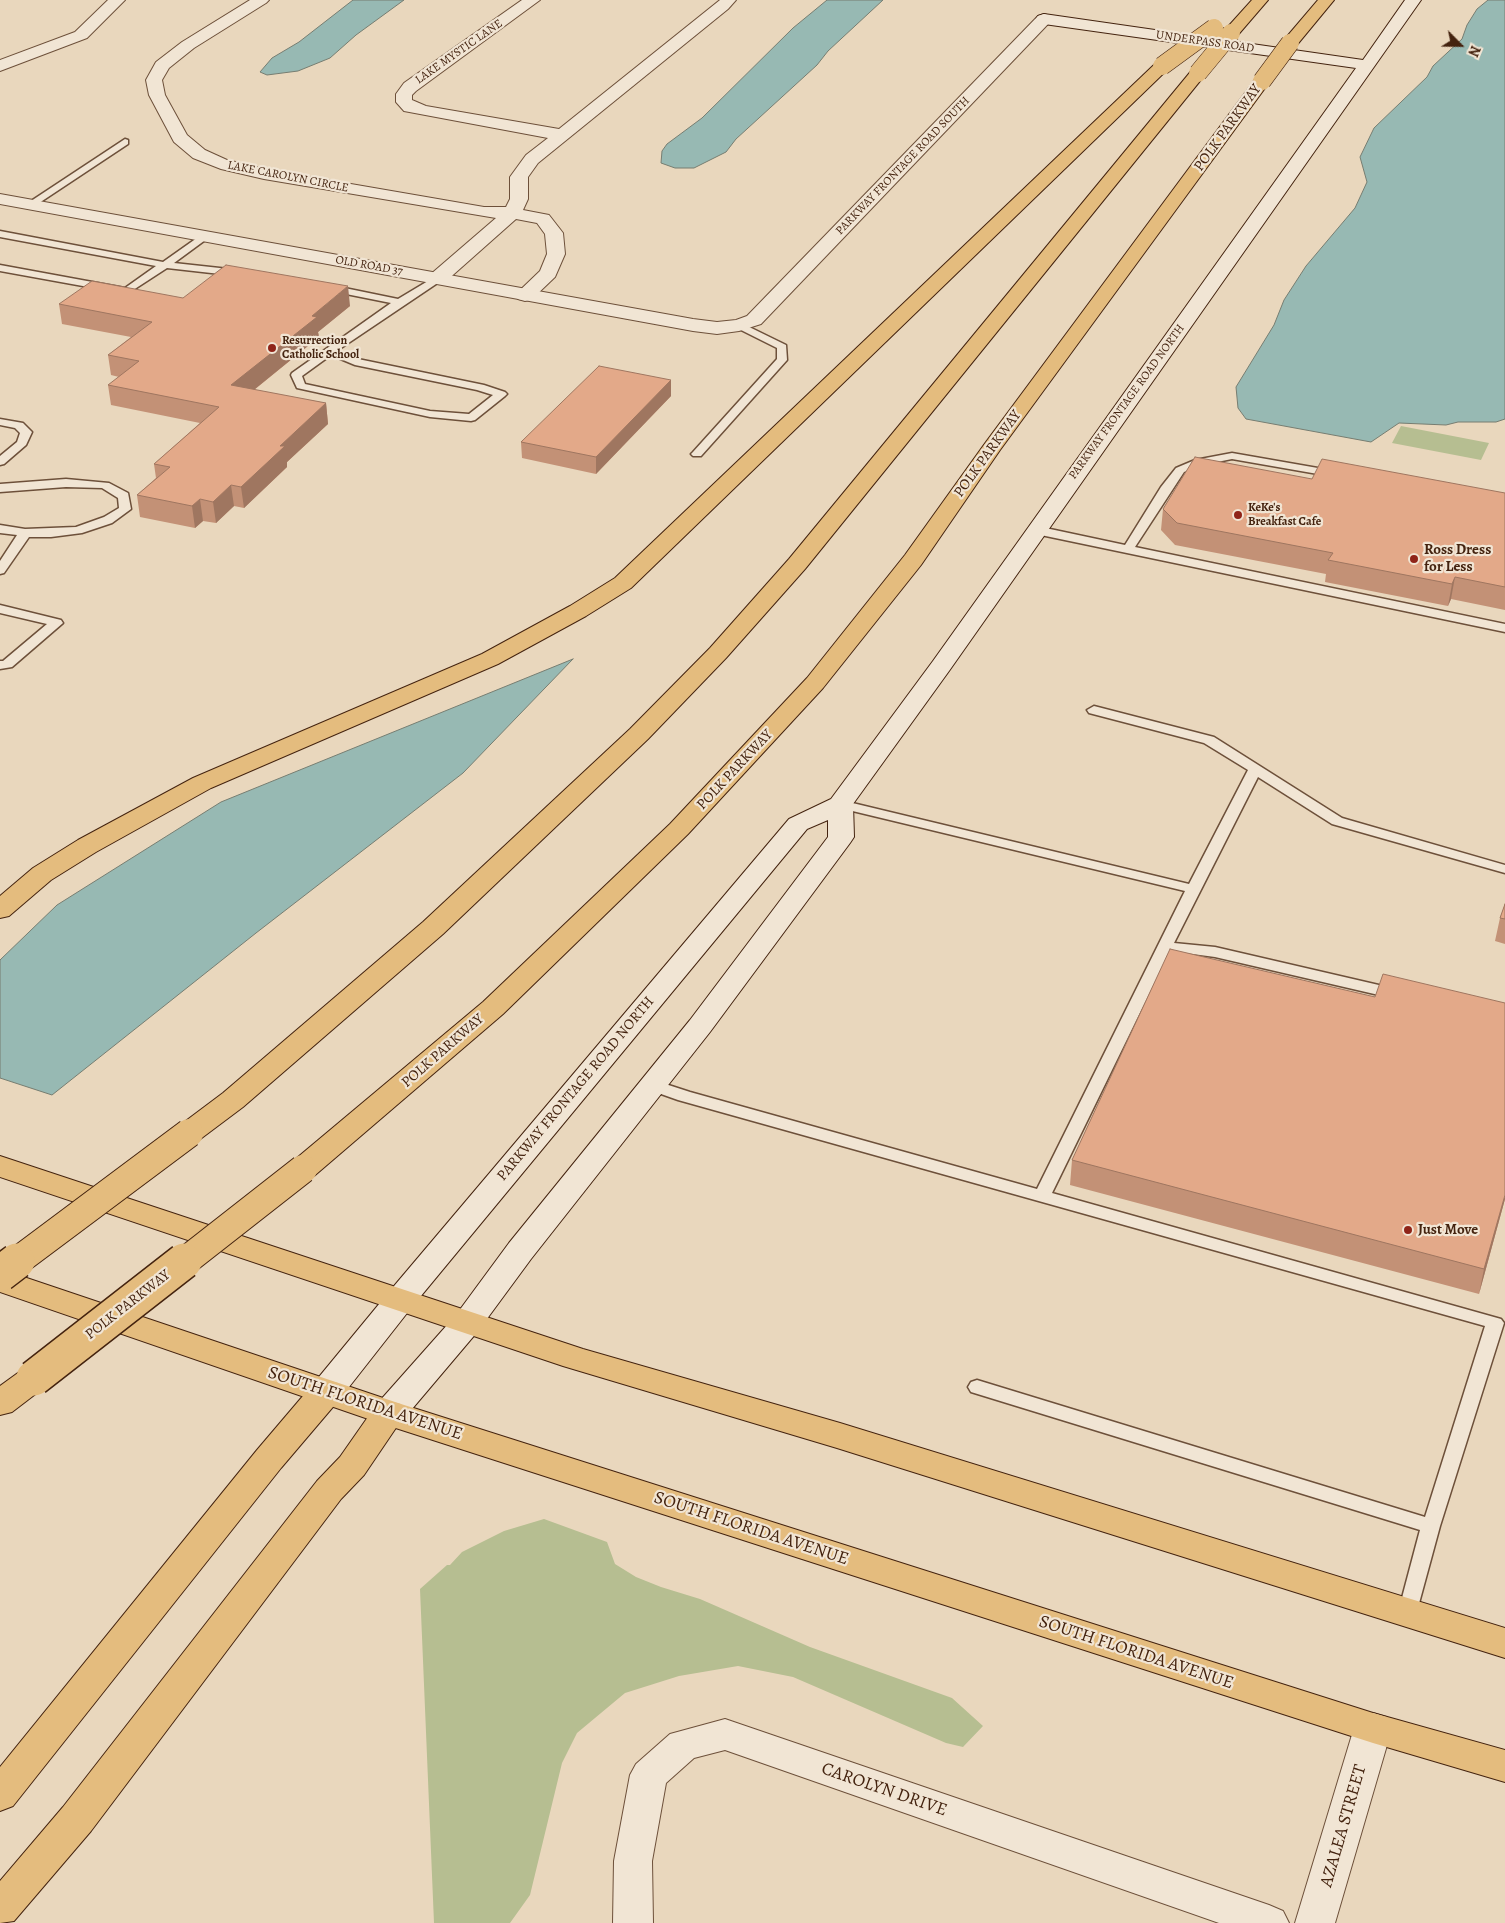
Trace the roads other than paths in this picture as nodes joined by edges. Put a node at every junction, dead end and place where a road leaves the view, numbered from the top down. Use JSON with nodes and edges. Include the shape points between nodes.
{"nodes":[{"id":1,"x":117,"y":0,"type":"edge"},
{"id":2,"x":261,"y":0,"type":"edge"},
{"id":3,"x":532,"y":0,"type":"edge"},
{"id":4,"x":728,"y":0,"type":"edge"},
{"id":5,"x":1246,"y":0,"type":"edge"},
{"id":6,"x":1260,"y":0,"type":"edge"},
{"id":7,"x":1326,"y":0,"type":"edge"},
{"id":8,"x":1413,"y":0,"type":"edge"},
{"id":9,"x":1058,"y":5,"type":"dead end"},
{"id":10,"x":1044,"y":19,"type":"junction"},
{"id":11,"x":1,"y":64,"type":"edge"},
{"id":12,"x":1366,"y":65,"type":"junction"},
{"id":13,"x":563,"y":134,"type":"junction"},
{"id":14,"x":125,"y":142,"type":"dead end"},
{"id":15,"x":0,"y":199,"type":"edge"},
{"id":16,"x":30,"y":205,"type":"junction"},
{"id":17,"x":512,"y":213,"type":"junction"},
{"id":18,"x":0,"y":234,"type":"edge"},
{"id":19,"x":204,"y":236,"type":"junction"},
{"id":20,"x":165,"y":265,"type":"junction"},
{"id":21,"x":2,"y":270,"type":"edge"},
{"id":22,"x":248,"y":274,"type":"edge"},
{"id":23,"x":438,"y":278,"type":"junction"},
{"id":24,"x":323,"y":287,"type":"edge"},
{"id":25,"x":525,"y":295,"type":"junction"},
{"id":26,"x":400,"y":302,"type":"junction"},
{"id":27,"x":739,"y":325,"type":"junction"},
{"id":28,"x":331,"y":351,"type":"junction"},
{"id":29,"x":0,"y":422,"type":"edge"},
{"id":30,"x":697,"y":454,"type":"dead end"},
{"id":31,"x":0,"y":462,"type":"edge"},
{"id":32,"x":1346,"y":476,"type":"edge"},
{"id":33,"x":0,"y":488,"type":"edge"},
{"id":34,"x":0,"y":529,"type":"edge"},
{"id":35,"x":1036,"y":530,"type":"junction"},
{"id":36,"x":25,"y":533,"type":"junction"},
{"id":37,"x":1128,"y":549,"type":"junction"},
{"id":38,"x":0,"y":570,"type":"edge"},
{"id":39,"x":0,"y":609,"type":"edge"},
{"id":40,"x":1505,"y":628,"type":"edge"},
{"id":41,"x":0,"y":665,"type":"edge"},
{"id":42,"x":1094,"y":710,"type":"dead end"},
{"id":43,"x":1255,"y":769,"type":"junction"},
{"id":44,"x":840,"y":804,"type":"junction"},
{"id":45,"x":1505,"y":869,"type":"edge"},
{"id":46,"x":1193,"y":889,"type":"junction"},
{"id":47,"x":0,"y":910,"type":"edge"},
{"id":48,"x":1165,"y":946,"type":"junction"},
{"id":49,"x":1412,"y":997,"type":"edge"},
{"id":50,"x":653,"y":1085,"type":"junction"},
{"id":51,"x":0,"y":1166,"type":"edge"},
{"id":52,"x":1042,"y":1196,"type":"junction"},
{"id":53,"x":0,"y":1274,"type":"edge"},
{"id":54,"x":0,"y":1280,"type":"edge"},
{"id":55,"x":400,"y":1300,"type":"junction"},
{"id":56,"x":467,"y":1322,"type":"junction"},
{"id":57,"x":1500,"y":1323,"type":"edge"},
{"id":58,"x":976,"y":1387,"type":"dead end"},
{"id":59,"x":326,"y":1392,"type":"junction"},
{"id":60,"x":0,"y":1403,"type":"edge"},
{"id":61,"x":389,"y":1413,"type":"junction"},
{"id":62,"x":1431,"y":1526,"type":"junction"},
{"id":63,"x":1408,"y":1613,"type":"junction"},
{"id":64,"x":1505,"y":1643,"type":"edge"},
{"id":65,"x":1373,"y":1728,"type":"junction"},
{"id":66,"x":1505,"y":1766,"type":"edge"},
{"id":67,"x":0,"y":1795,"type":"edge"},
{"id":68,"x":0,"y":1909,"type":"edge"},
{"id":69,"x":633,"y":1923,"type":"edge"},
{"id":70,"x":1269,"y":1923,"type":"edge"},
{"id":71,"x":1316,"y":1923,"type":"edge"}],
"edges":[{"from":1,"to":11,"type":"street","via":[[81,35]]},
{"from":2,"to":17,"type":"street","name":"LAKE CAROLYN CIRCLE","via":[[162,65],[154,80],[180,138],[199,154],[221,164],[264,174],[484,212]]},
{"from":3,"to":13,"type":"street","name":"LAKE MYSTIC LANE","via":[[410,87],[404,94],[404,102],[426,111]]},
{"from":4,"to":13,"type":"street"},
{"from":5,"to":47,"type":"main road","bridge":true,"via":[[1162,66],[623,582],[578,611],[490,659],[202,783],[42,874]]},
{"from":6,"to":53,"type":"main road","bridge":true,"via":[[797,564],[718,653],[632,741],[433,928],[247,1087]]},
{"from":7,"to":60,"type":"main road","name":"POLK PARKWAY","bridge":true,"via":[[1262,80],[913,560],[815,683],[679,829],[507,994],[303,1169]]},
{"from":8,"to":12,"type":"street","name":"PARKWAY FRONTAGE ROAD NORTH"},
{"from":9,"to":10,"type":"street","name":"PARKWAY FRONTAGE ROAD SOUTH"},
{"from":10,"to":12,"type":"street","name":"UNDERPASS ROAD"},
{"from":10,"to":27,"type":"street","name":"PARKWAY FRONTAGE ROAD SOUTH","via":[[754,320]]},
{"from":12,"to":35,"type":"street","name":"PARKWAY FRONTAGE ROAD NORTH"},
{"from":13,"to":17,"type":"street","via":[[532,160],[519,177],[519,199]]},
{"from":14,"to":16,"type":"lane"},
{"from":15,"to":16,"type":"street","name":"OLD ROAD 37"},
{"from":16,"to":19,"type":"street","name":"OLD ROAD 37"},
{"from":17,"to":23,"type":"street"},
{"from":17,"to":25,"type":"street","name":"LAKE CAROLYN CIRCLE","via":[[543,219],[554,233],[556,254],[548,273]]},
{"from":18,"to":20,"type":"lane"},
{"from":19,"to":20,"type":"lane"},
{"from":19,"to":23,"type":"street","name":"OLD ROAD 37"},
{"from":20,"to":21,"type":"lane","via":[[127,291]]},
{"from":20,"to":22,"type":"lane"},
{"from":23,"to":25,"type":"street","name":"OLD ROAD 37"},
{"from":23,"to":26,"type":"lane"},
{"from":24,"to":26,"type":"lane"},
{"from":25,"to":27,"type":"street","name":"OLD ROAD 37","via":[[701,326]]},
{"from":26,"to":28,"type":"lane"},
{"from":27,"to":30,"type":"lane","via":[[782,347],[782,360]]},
{"from":28,"to":28,"type":"lane","via":[[296,375],[301,386],[430,414],[471,418],[501,394],[355,362]]},
{"from":29,"to":31,"type":"lane","via":[[19,425],[26,432],[22,443]]},
{"from":32,"to":37,"type":"lane","via":[[1232,456],[1198,462],[1180,470]]},
{"from":33,"to":36,"type":"lane","via":[[66,483],[105,485],[124,496],[125,509],[108,520],[78,530]]},
{"from":34,"to":36,"type":"lane"},
{"from":35,"to":37,"type":"lane"},
{"from":35,"to":44,"type":"street","name":"PARKWAY FRONTAGE ROAD NORTH"},
{"from":36,"to":38,"type":"lane"},
{"from":37,"to":40,"type":"lane"},
{"from":39,"to":41,"type":"lane","via":[[56,623],[7,664]]},
{"from":42,"to":43,"type":"lane","via":[[1210,740]]},
{"from":43,"to":45,"type":"lane","via":[[1337,821]]},
{"from":43,"to":46,"type":"lane"},
{"from":44,"to":46,"type":"lane"},
{"from":44,"to":50,"type":"street","via":[[841,837]]},
{"from":44,"to":55,"type":"street","name":"PARKWAY FRONTAGE ROAD NORTH","via":[[798,824]]},
{"from":46,"to":48,"type":"lane"},
{"from":48,"to":49,"type":"lane","via":[[1215,952]]},
{"from":48,"to":52,"type":"lane"},
{"from":50,"to":52,"type":"lane"},
{"from":50,"to":56,"type":"street"},
{"from":51,"to":55,"type":"main road"},
{"from":52,"to":57,"type":"lane"},
{"from":54,"to":59,"type":"main road","name":"SOUTH FLORIDA AVENUE"},
{"from":55,"to":56,"type":"main road"},
{"from":55,"to":59,"type":"street","name":"PARKWAY FRONTAGE ROAD NORTH"},
{"from":56,"to":61,"type":"street"},
{"from":56,"to":63,"type":"main road","via":[[574,1358],[840,1436]]},
{"from":57,"to":62,"type":"lane"},
{"from":58,"to":62,"type":"lane"},
{"from":59,"to":61,"type":"main road","name":"SOUTH FLORIDA AVENUE"},
{"from":59,"to":67,"type":"main road"},
{"from":61,"to":65,"type":"main road","name":"SOUTH FLORIDA AVENUE"},
{"from":61,"to":68,"type":"main road","via":[[352,1466],[329,1490],[77,1819]]},
{"from":62,"to":63,"type":"lane"},
{"from":63,"to":64,"type":"main road"},
{"from":65,"to":66,"type":"main road","name":"SOUTH FLORIDA AVENUE"},
{"from":65,"to":71,"type":"street","name":"AZALEA STREET"},
{"from":69,"to":70,"type":"street","name":"CAROLYN DRIVE","via":[[633,1861],[649,1775],[683,1745],[725,1734]]}]}
